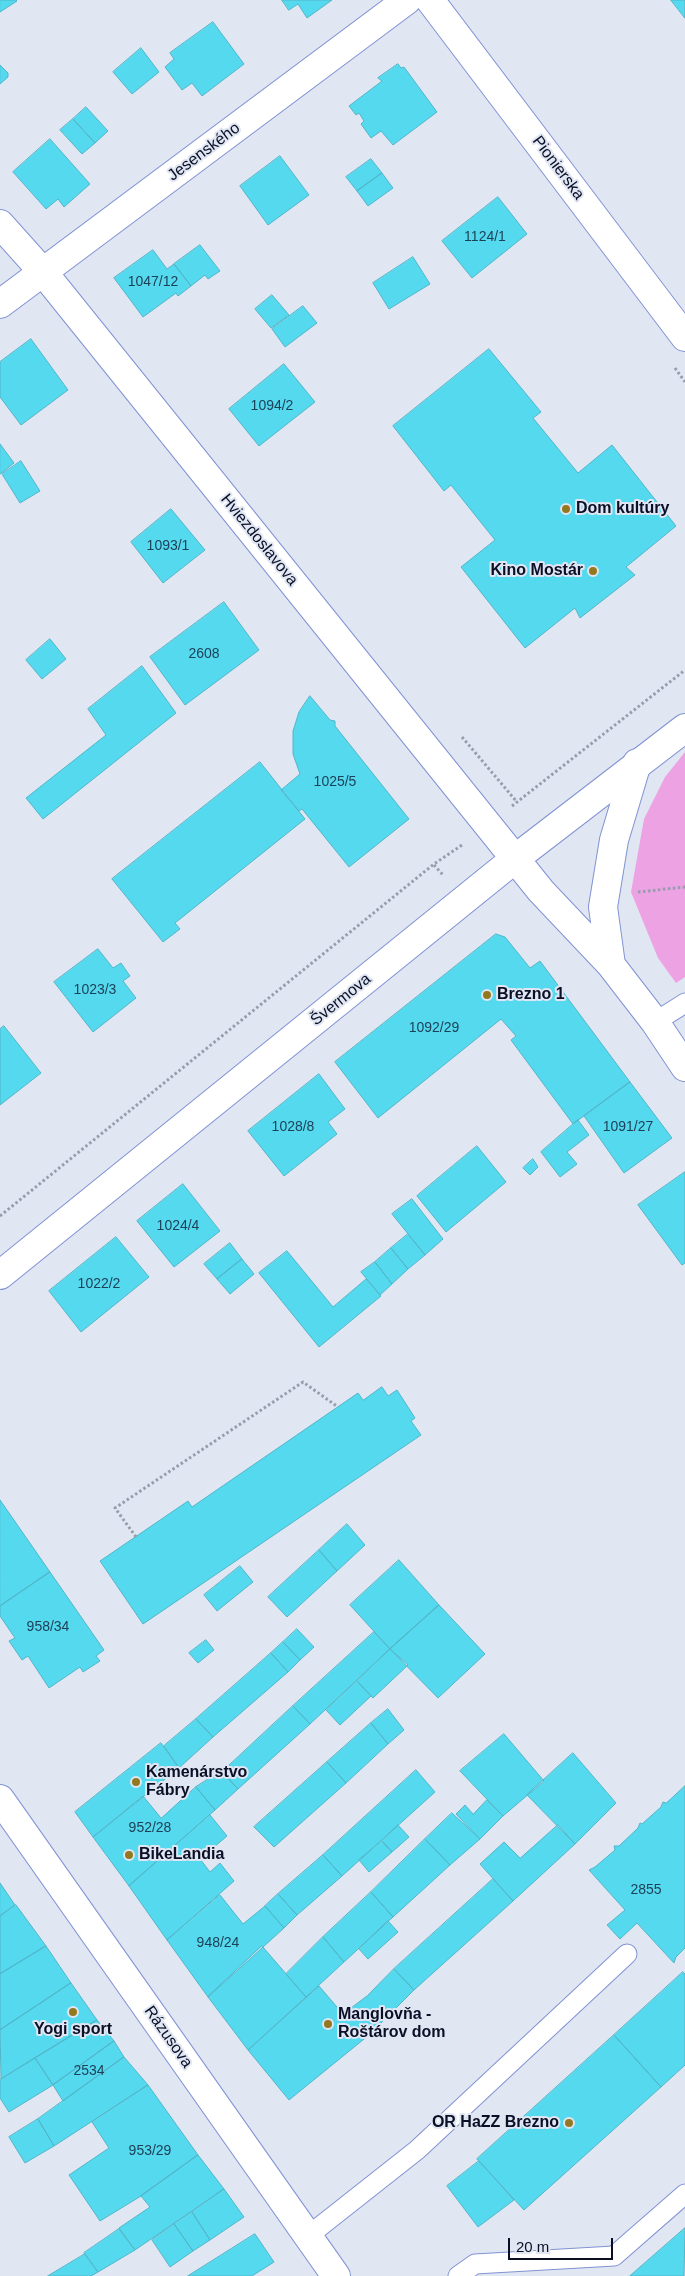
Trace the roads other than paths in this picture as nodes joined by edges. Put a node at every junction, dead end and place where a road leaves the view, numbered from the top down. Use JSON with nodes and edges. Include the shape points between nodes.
{"nodes":[{"id":1,"x":407,"y":0,"type":"edge"},
{"id":2,"x":430,"y":0,"type":"edge"},
{"id":3,"x":0,"y":224,"type":"edge"},
{"id":4,"x":43,"y":272,"type":"junction"},
{"id":5,"x":0,"y":304,"type":"edge"},
{"id":6,"x":685,"y":337,"type":"edge"},
{"id":7,"x":685,"y":728,"type":"edge"},
{"id":8,"x":637,"y":763,"type":"junction"},
{"id":9,"x":516,"y":858,"type":"junction"},
{"id":10,"x":611,"y":965,"type":"junction"},
{"id":11,"x":685,"y":1002,"type":"edge"},
{"id":12,"x":655,"y":1022,"type":"junction"},
{"id":13,"x":685,"y":1067,"type":"edge"},
{"id":14,"x":0,"y":1275,"type":"edge"},
{"id":15,"x":0,"y":1799,"type":"edge"},
{"id":16,"x":627,"y":1954,"type":"dead end"},
{"id":17,"x":685,"y":2194,"type":"edge"},
{"id":18,"x":308,"y":2236,"type":"junction"},
{"id":19,"x":336,"y":2276,"type":"edge"},
{"id":20,"x":458,"y":2276,"type":"edge"}],
"edges":[{"from":1,"to":4,"type":"street","name":"Jesenského"},
{"from":2,"to":6,"type":"street","name":"Pionierska"},
{"from":3,"to":4,"type":"street","name":"Hviezdoslavova"},
{"from":4,"to":5,"type":"street","name":"Jesenského"},
{"from":4,"to":9,"type":"street","name":"Hviezdoslavova"},
{"from":7,"to":8,"type":"street","name":"Švermova"},
{"from":8,"to":9,"type":"street","name":"Švermova"},
{"from":8,"to":10,"type":"street","via":[[614,840],[603,907]]},
{"from":9,"to":10,"type":"street","name":"Hviezdoslavova","via":[[541,891]]},
{"from":9,"to":14,"type":"street","name":"Švermova"},
{"from":10,"to":12,"type":"street","name":"Hviezdoslavova"},
{"from":11,"to":12,"type":"lane"},
{"from":12,"to":13,"type":"street","name":"Hviezdoslavova"},
{"from":15,"to":18,"type":"street","name":"Rázusova"},
{"from":16,"to":18,"type":"lane","via":[[417,2150]]},
{"from":17,"to":20,"type":"lane","via":[[614,2256],[475,2264]]},
{"from":18,"to":19,"type":"street","name":"Rázusova"}]}
